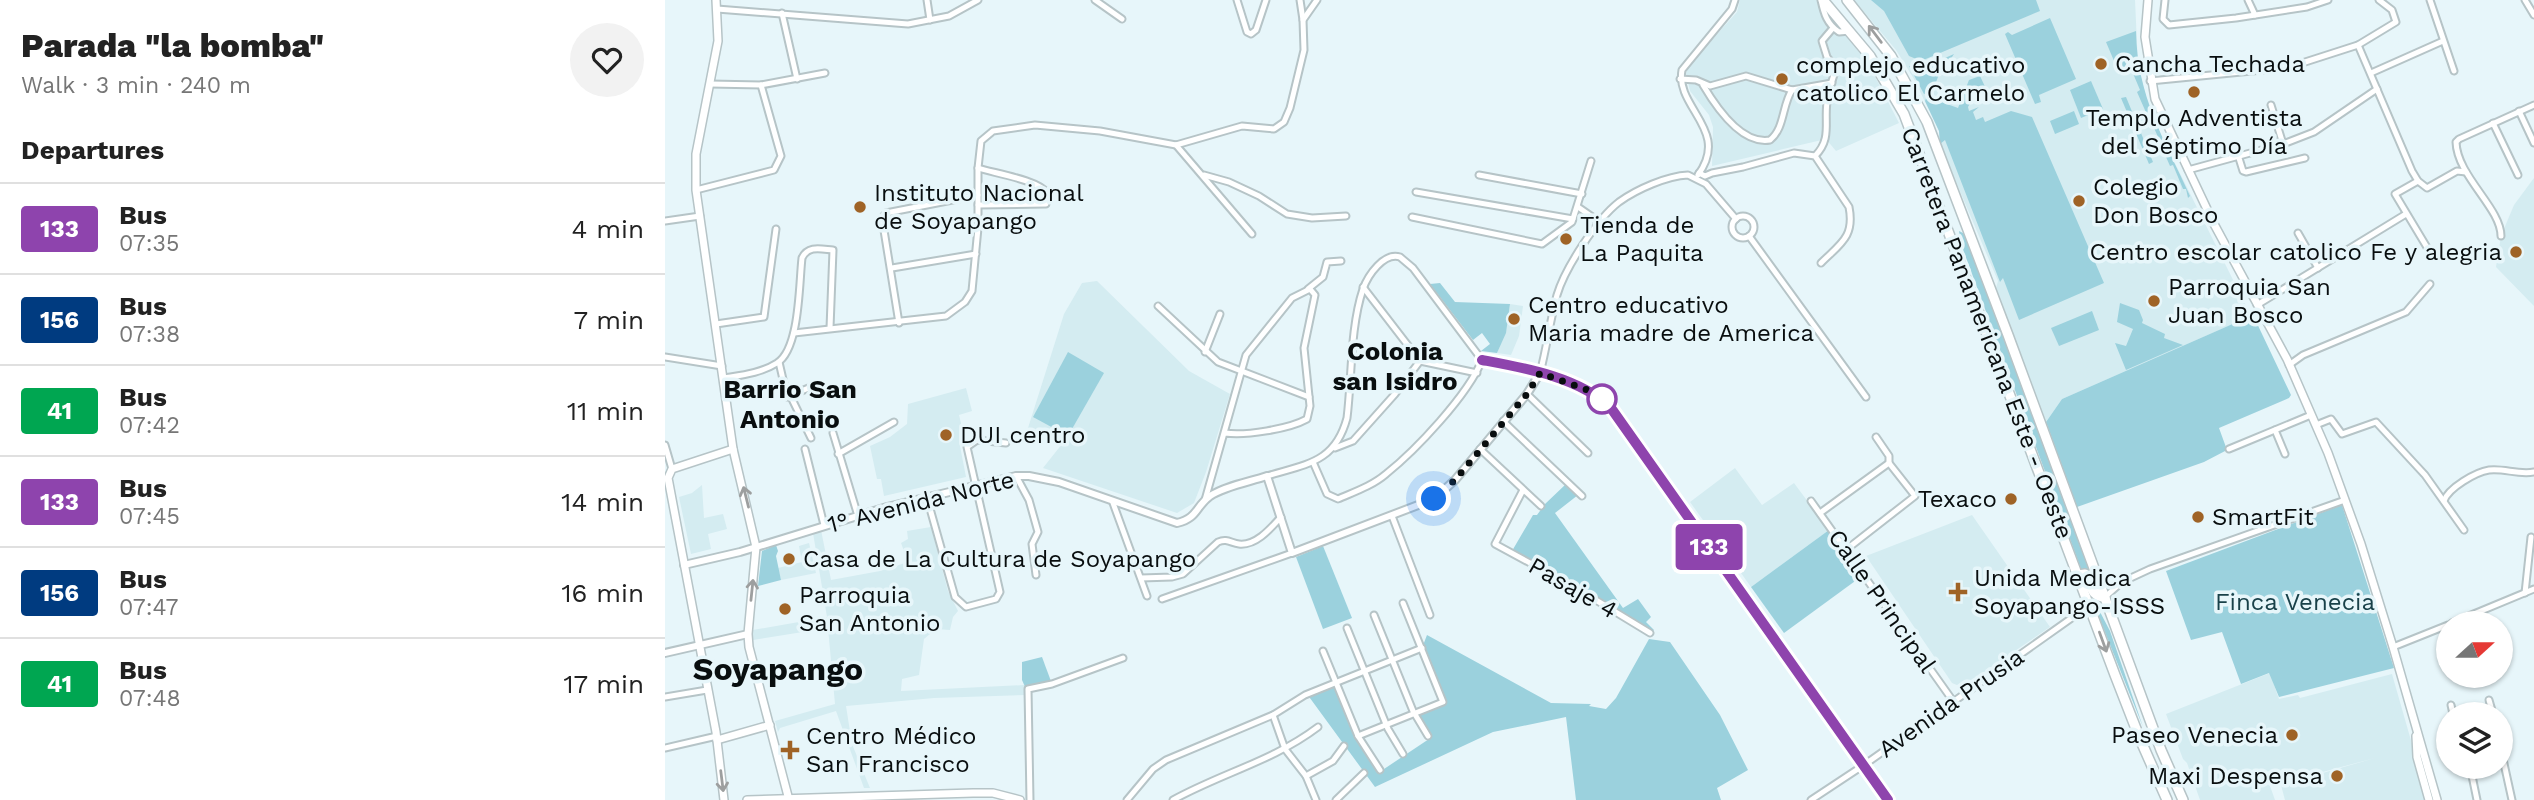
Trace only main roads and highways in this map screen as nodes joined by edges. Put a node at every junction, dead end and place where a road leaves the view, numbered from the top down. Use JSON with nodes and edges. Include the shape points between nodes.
{"nodes":[{"id":1,"x":1822,"y":0,"type":"edge"},
{"id":2,"x":1847,"y":0,"type":"edge"},
{"id":3,"x":2148,"y":0,"type":"edge"},
{"id":4,"x":716,"y":4,"type":"edge"},
{"id":5,"x":1958,"y":204,"type":"junction"},
{"id":6,"x":1942,"y":212,"type":"junction"},
{"id":7,"x":1969,"y":232,"type":"junction"},
{"id":8,"x":1952,"y":238,"type":"junction"},
{"id":9,"x":733,"y":449,"type":"junction"},
{"id":10,"x":2078,"y":575,"type":"junction"},
{"id":11,"x":2105,"y":597,"type":"junction"},
{"id":12,"x":2089,"y":605,"type":"junction"},
{"id":13,"x":2129,"y":661,"type":"junction"},
{"id":14,"x":770,"y":725,"type":"junction"},
{"id":15,"x":2416,"y":729,"type":"junction"},
{"id":16,"x":717,"y":738,"type":"junction"},
{"id":17,"x":2417,"y":757,"type":"junction"},
{"id":18,"x":2436,"y":796,"type":"edge"},
{"id":19,"x":789,"y":799,"type":"edge"},
{"id":20,"x":725,"y":800,"type":"edge"},
{"id":21,"x":747,"y":800,"type":"edge"},
{"id":22,"x":1020,"y":800,"type":"edge"},
{"id":23,"x":2166,"y":800,"type":"edge"},
{"id":24,"x":2183,"y":800,"type":"edge"},
{"id":25,"x":2430,"y":800,"type":"edge"}],
"edges":[{"from":1,"to":6,"type":"highway","name":"Carretera Panamericana Este - Oeste","via":[[1870,56],[1895,96]]},
{"from":5,"to":2,"type":"highway","name":"Carretera Panamericana Este - Oeste","one_way":true,"via":[[1908,84]]},
{"from":3,"to":15,"type":"main road","via":[[2145,37],[2150,81],[2164,121],[2316,425],[2345,500]]},
{"from":4,"to":9,"type":"main road","via":[[718,41],[696,154],[696,190]]},
{"from":5,"to":6,"type":"highway","via":[[1954,215]]},
{"from":5,"to":7,"type":"highway","name":"Carretera Panamericana Este - Oeste"},
{"from":6,"to":8,"type":"highway","name":"Carretera Panamericana Este - Oeste"},
{"from":7,"to":8,"type":"highway","via":[[1958,225]]},
{"from":7,"to":11,"type":"highway","name":"Carretera Panamericana Este - Oeste"},
{"from":8,"to":10,"type":"highway","name":"Carretera Panamericana Este - Oeste"},
{"from":14,"to":9,"type":"main road","one_way":true,"via":[[748,634],[756,547]]},
{"from":9,"to":16,"type":"main road","via":[[672,469],[668,478]]},
{"from":10,"to":11,"type":"highway","via":[[2085,574],[2093,593]]},
{"from":10,"to":12,"type":"highway","name":"Carretera Panamericana Este - Oeste"},
{"from":11,"to":13,"type":"highway","name":"Carretera Panamericana Este - Oeste"},
{"from":12,"to":13,"type":"highway","via":[[2098,601],[2104,607]]},
{"from":12,"to":23,"type":"highway","name":"Carretera Panamericana Este - Oeste","one_way":true},
{"from":13,"to":24,"type":"highway","name":"Carretera Panamericana Este - Oeste"},
{"from":14,"to":16,"type":"main road"},
{"from":14,"to":19,"type":"main road"},
{"from":15,"to":17,"type":"main road"},
{"from":15,"to":18,"type":"main road"},
{"from":16,"to":20,"type":"main road","one_way":true},
{"from":17,"to":18,"type":"main road"},
{"from":17,"to":25,"type":"main road"},
{"from":19,"to":21,"type":"main road"},
{"from":19,"to":22,"type":"main road","via":[[993,793]]}]}
